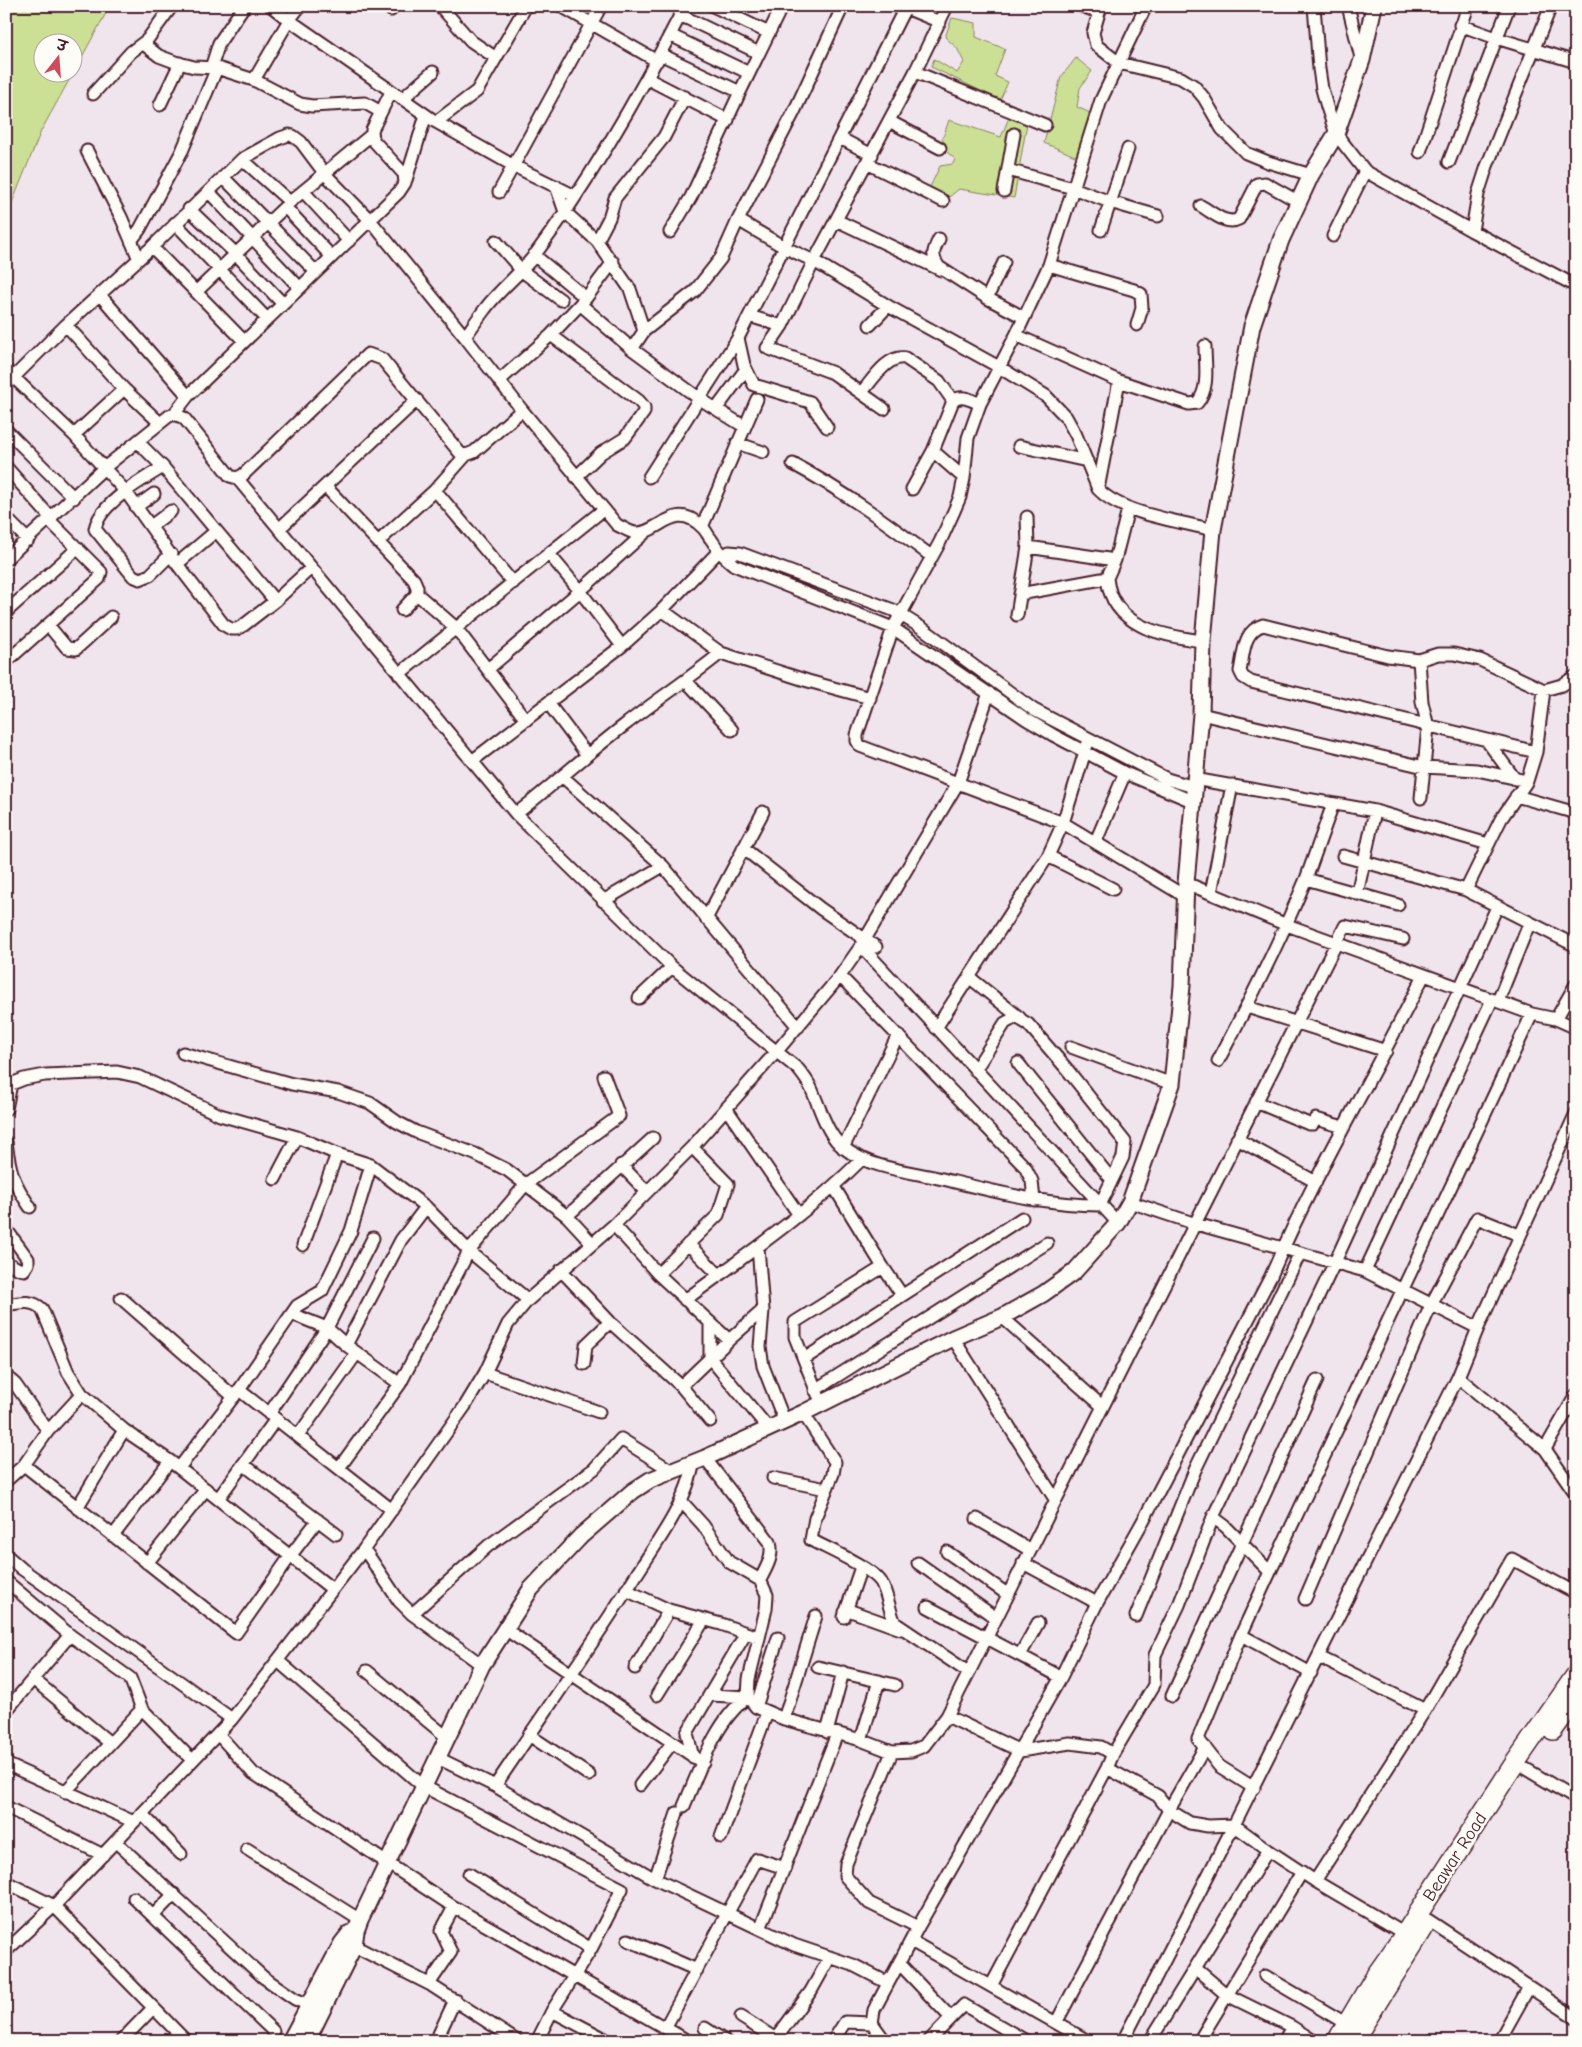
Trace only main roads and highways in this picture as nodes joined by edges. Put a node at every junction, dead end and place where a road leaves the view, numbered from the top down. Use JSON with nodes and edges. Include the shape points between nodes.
{"nodes":[{"id":1,"x":1576,"y":1675,"type":"edge"},
{"id":2,"x":1576,"y":1698,"type":"edge"},
{"id":3,"x":1410,"y":1938,"type":"junction"},
{"id":4,"x":1353,"y":2032,"type":"edge"},
{"id":5,"x":1337,"y":2041,"type":"edge"}],
"edges":[{"from":1,"to":3,"type":"main road","name":"Beawar Road","via":[[1513,1766]]},
{"from":2,"to":3,"type":"main road","name":"Beawar Road","via":[[1428,1920]]},
{"from":3,"to":4,"type":"main road","name":"Beawar Road"},
{"from":4,"to":5,"type":"main road","name":"Beawar Road"}]}
